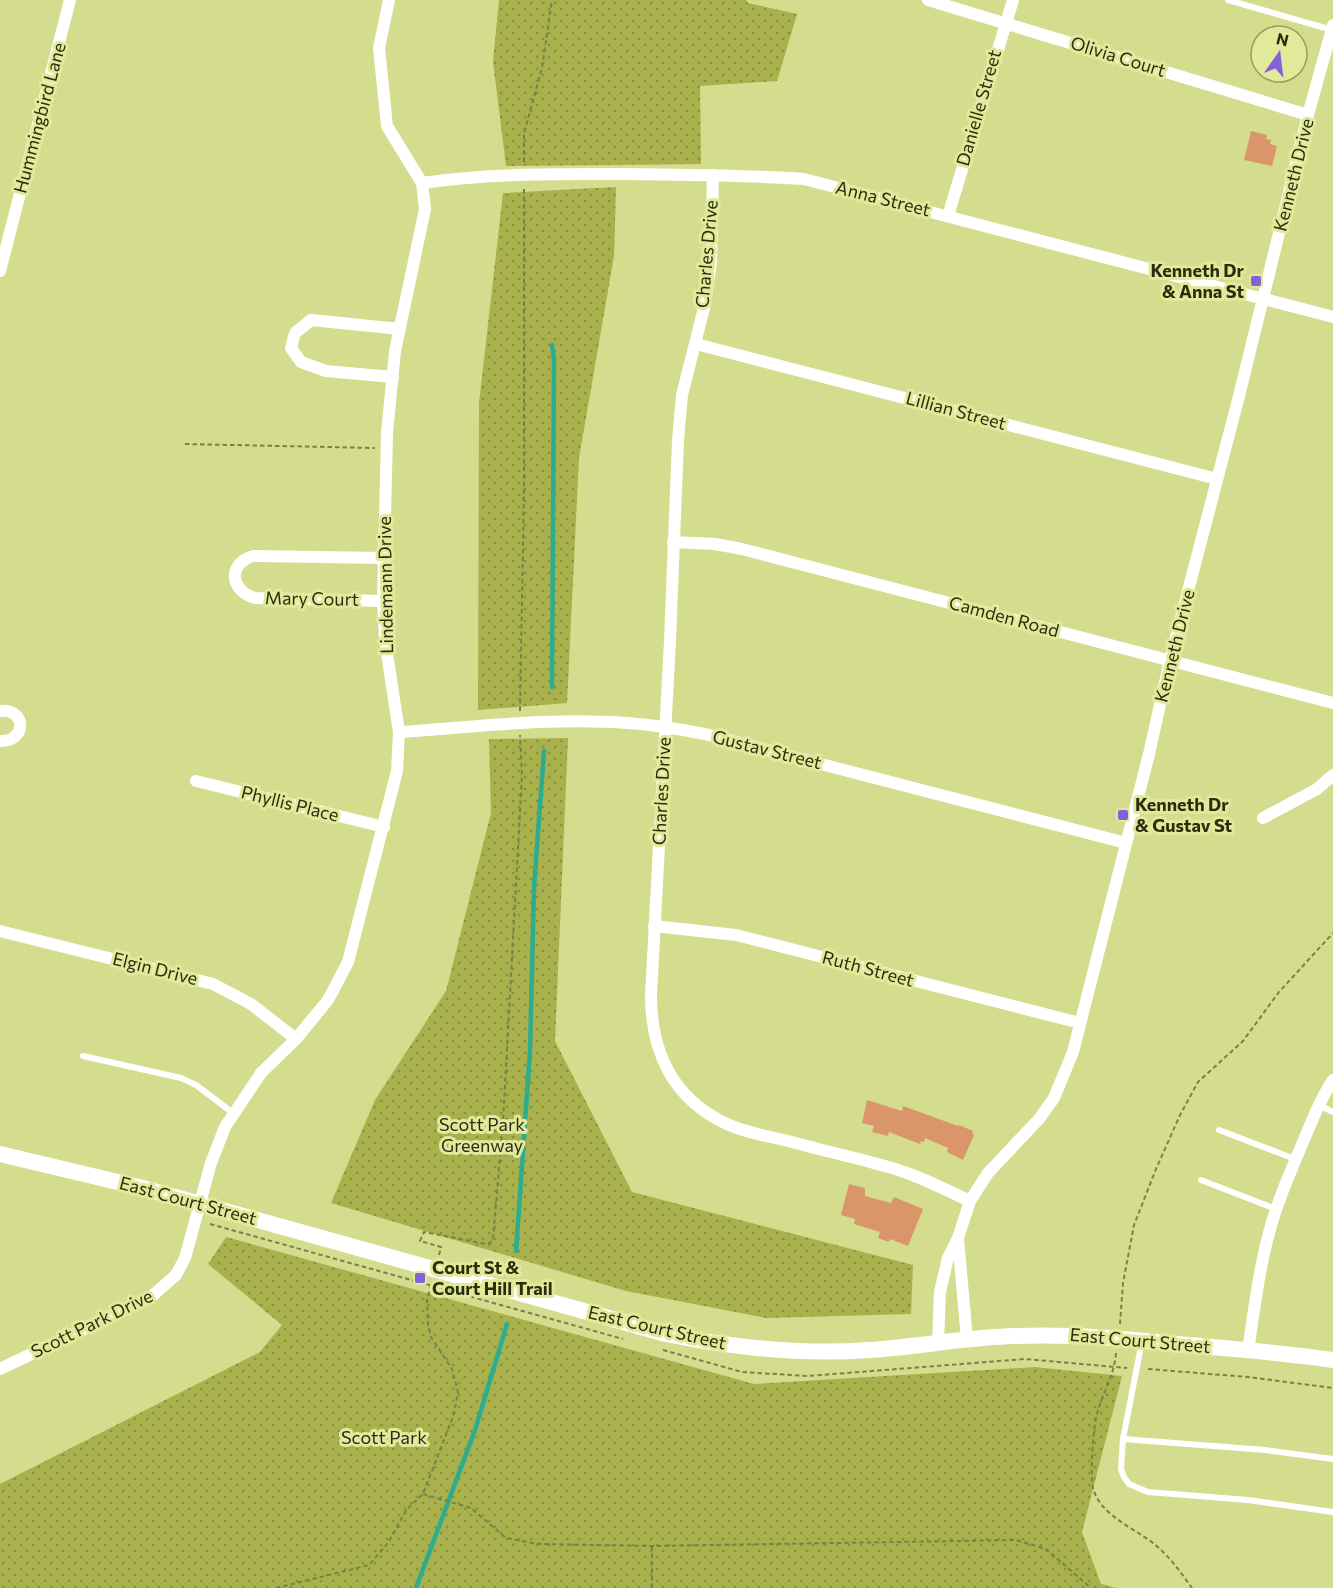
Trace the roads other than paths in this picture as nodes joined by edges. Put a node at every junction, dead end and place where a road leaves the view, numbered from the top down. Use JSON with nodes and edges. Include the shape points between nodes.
{"nodes":[{"id":1,"x":70,"y":0,"type":"edge"},
{"id":2,"x":390,"y":0,"type":"edge"},
{"id":3,"x":928,"y":0,"type":"edge"},
{"id":4,"x":1013,"y":0,"type":"edge"},
{"id":5,"x":1228,"y":0,"type":"edge"},
{"id":6,"x":1254,"y":3,"type":"edge"},
{"id":7,"x":1005,"y":23,"type":"junction"},
{"id":8,"x":1332,"y":28,"type":"edge"},
{"id":9,"x":1308,"y":116,"type":"junction"},
{"id":10,"x":713,"y":175,"type":"junction"},
{"id":11,"x":422,"y":183,"type":"junction"},
{"id":12,"x":948,"y":216,"type":"junction"},
{"id":13,"x":0,"y":271,"type":"edge"},
{"id":14,"x":1264,"y":299,"type":"junction"},
{"id":15,"x":1333,"y":316,"type":"edge"},
{"id":16,"x":400,"y":329,"type":"junction"},
{"id":17,"x":696,"y":344,"type":"junction"},
{"id":18,"x":393,"y":377,"type":"junction"},
{"id":19,"x":1217,"y":479,"type":"junction"},
{"id":20,"x":674,"y":542,"type":"junction"},
{"id":21,"x":384,"y":558,"type":"junction"},
{"id":22,"x":383,"y":601,"type":"junction"},
{"id":23,"x":1170,"y":660,"type":"junction"},
{"id":24,"x":1333,"y":703,"type":"edge"},
{"id":25,"x":0,"y":711,"type":"edge"},
{"id":26,"x":665,"y":727,"type":"junction"},
{"id":27,"x":399,"y":732,"type":"junction"},
{"id":28,"x":0,"y":741,"type":"edge"},
{"id":29,"x":1333,"y":775,"type":"edge"},
{"id":30,"x":196,"y":781,"type":"dead end"},
{"id":31,"x":1263,"y":818,"type":"dead end"},
{"id":32,"x":384,"y":827,"type":"junction"},
{"id":33,"x":1126,"y":843,"type":"junction"},
{"id":34,"x":654,"y":926,"type":"junction"},
{"id":35,"x":0,"y":931,"type":"edge"},
{"id":36,"x":1080,"y":1023,"type":"junction"},
{"id":37,"x":296,"y":1039,"type":"junction"},
{"id":38,"x":83,"y":1056,"type":"dead end"},
{"id":39,"x":1333,"y":1080,"type":"edge"},
{"id":40,"x":1319,"y":1105,"type":"junction"},
{"id":41,"x":1333,"y":1112,"type":"edge"},
{"id":42,"x":233,"y":1113,"type":"junction"},
{"id":43,"x":1220,"y":1130,"type":"dead end"},
{"id":44,"x":0,"y":1154,"type":"edge"},
{"id":45,"x":1296,"y":1159,"type":"junction"},
{"id":46,"x":1201,"y":1180,"type":"dead end"},
{"id":47,"x":970,"y":1201,"type":"junction"},
{"id":48,"x":200,"y":1203,"type":"junction"},
{"id":49,"x":1276,"y":1210,"type":"junction"},
{"id":50,"x":958,"y":1238,"type":"junction"},
{"id":51,"x":967,"y":1339,"type":"junction"},
{"id":52,"x":1143,"y":1341,"type":"junction"},
{"id":53,"x":938,"y":1342,"type":"junction"},
{"id":54,"x":1248,"y":1350,"type":"junction"},
{"id":55,"x":1333,"y":1360,"type":"edge"},
{"id":56,"x":0,"y":1369,"type":"edge"},
{"id":57,"x":1122,"y":1439,"type":"junction"},
{"id":58,"x":1333,"y":1459,"type":"edge"},
{"id":59,"x":1333,"y":1512,"type":"edge"}],
"edges":[{"from":1,"to":13,"type":"street","name":"Hummingbird Lane"},
{"from":2,"to":11,"type":"street","name":"Lindemann Drive","via":[[379,48],[387,126]]},
{"from":3,"to":7,"type":"street","name":"Olivia Court"},
{"from":4,"to":7,"type":"street","name":"Danielle Street"},
{"from":5,"to":6,"type":"lane"},
{"from":6,"to":8,"type":"lane"},
{"from":7,"to":9,"type":"street","name":"Olivia Court"},
{"from":7,"to":12,"type":"street","name":"Danielle Street"},
{"from":8,"to":9,"type":"street","name":"Kenneth Drive"},
{"from":9,"to":14,"type":"street","name":"Kenneth Drive"},
{"from":10,"to":11,"type":"street","name":"Anna Street","via":[[524,174]]},
{"from":10,"to":12,"type":"street","name":"Anna Street","via":[[804,179]]},
{"from":10,"to":17,"type":"street","name":"Charles Drive","via":[[711,263]]},
{"from":11,"to":16,"type":"street","name":"Lindemann Drive","via":[[425,209]]},
{"from":12,"to":14,"type":"street","name":"Anna Street"},
{"from":14,"to":15,"type":"street","name":"Anna Street"},
{"from":14,"to":19,"type":"street","name":"Kenneth Drive"},
{"from":16,"to":18,"type":"street","name":"Lindemann Drive"},
{"from":16,"to":18,"type":"street","via":[[311,320],[295,333],[291,348],[301,362],[326,370]]},
{"from":17,"to":19,"type":"street","name":"Lillian Street"},
{"from":17,"to":20,"type":"street","name":"Charles Drive","via":[[682,395]]},
{"from":18,"to":21,"type":"street","name":"Lindemann Drive"},
{"from":19,"to":23,"type":"street","name":"Kenneth Drive"},
{"from":20,"to":23,"type":"street","name":"Camden Road","via":[[742,549]]},
{"from":20,"to":26,"type":"street","name":"Charles Drive"},
{"from":21,"to":22,"type":"street","name":"Lindemann Drive"},
{"from":21,"to":22,"type":"street","name":"Mary Court","via":[[253,556],[238,564],[235,573],[239,591],[255,598]]},
{"from":22,"to":27,"type":"street","name":"Lindemann Drive","via":[[389,676]]},
{"from":23,"to":24,"type":"street","name":"Camden Road"},
{"from":23,"to":33,"type":"street","name":"Kenneth Drive"},
{"from":25,"to":28,"type":"street","via":[[15,712],[20,727],[10,741]]},
{"from":26,"to":27,"type":"street","name":"Gustav Street","via":[[583,722]]},
{"from":26,"to":33,"type":"street","name":"Gustav Street"},
{"from":26,"to":34,"type":"street","name":"Charles Drive"},
{"from":27,"to":32,"type":"street","name":"Lindemann Drive","via":[[397,771]]},
{"from":29,"to":31,"type":"street","via":[[1317,789]]},
{"from":30,"to":32,"type":"street","name":"Phyllis Place"},
{"from":32,"to":37,"type":"street","name":"Lindemann Drive","via":[[348,962],[328,1000]]},
{"from":33,"to":36,"type":"street","name":"Kenneth Drive"},
{"from":34,"to":36,"type":"street","name":"Ruth Street","via":[[736,935]]},
{"from":34,"to":47,"type":"street","name":"Charles Drive","via":[[654,1035],[669,1073],[693,1102],[727,1124],[906,1172]]},
{"from":35,"to":37,"type":"street","name":"Elgin Drive","via":[[213,984],[250,1004]]},
{"from":36,"to":47,"type":"street","name":"Kenneth Drive","via":[[1054,1098],[988,1173]]},
{"from":37,"to":42,"type":"street","name":"Lindemann Drive","via":[[261,1073]]},
{"from":38,"to":42,"type":"lane","via":[[180,1078]]},
{"from":39,"to":40,"type":"street"},
{"from":40,"to":41,"type":"lane"},
{"from":40,"to":45,"type":"street"},
{"from":42,"to":48,"type":"street","name":"Lindemann Drive","via":[[218,1143]]},
{"from":43,"to":45,"type":"lane"},
{"from":44,"to":48,"type":"street","name":"East Court Street"},
{"from":45,"to":49,"type":"street"},
{"from":46,"to":49,"type":"lane"},
{"from":47,"to":50,"type":"street","name":"Kenneth Drive"},
{"from":48,"to":53,"type":"street","name":"East Court Street","via":[[666,1334],[707,1342],[832,1352]]},
{"from":48,"to":56,"type":"street","name":"Scott Park Drive","via":[[185,1258],[165,1286],[151,1297]]},
{"from":49,"to":54,"type":"street","via":[[1259,1274]]},
{"from":50,"to":51,"type":"street","name":"Kenneth Drive"},
{"from":50,"to":53,"type":"street","name":"Kenneth Drive","via":[[948,1258],[940,1292]]},
{"from":51,"to":52,"type":"street","name":"East Court Street","via":[[1063,1335]]},
{"from":51,"to":53,"type":"street","name":"East Court Street"},
{"from":52,"to":54,"type":"street","name":"East Court Street"},
{"from":52,"to":57,"type":"lane"},
{"from":54,"to":55,"type":"street","name":"East Court Street"},
{"from":57,"to":58,"type":"lane"},
{"from":57,"to":59,"type":"lane","via":[[1120,1469],[1137,1489]]}]}
